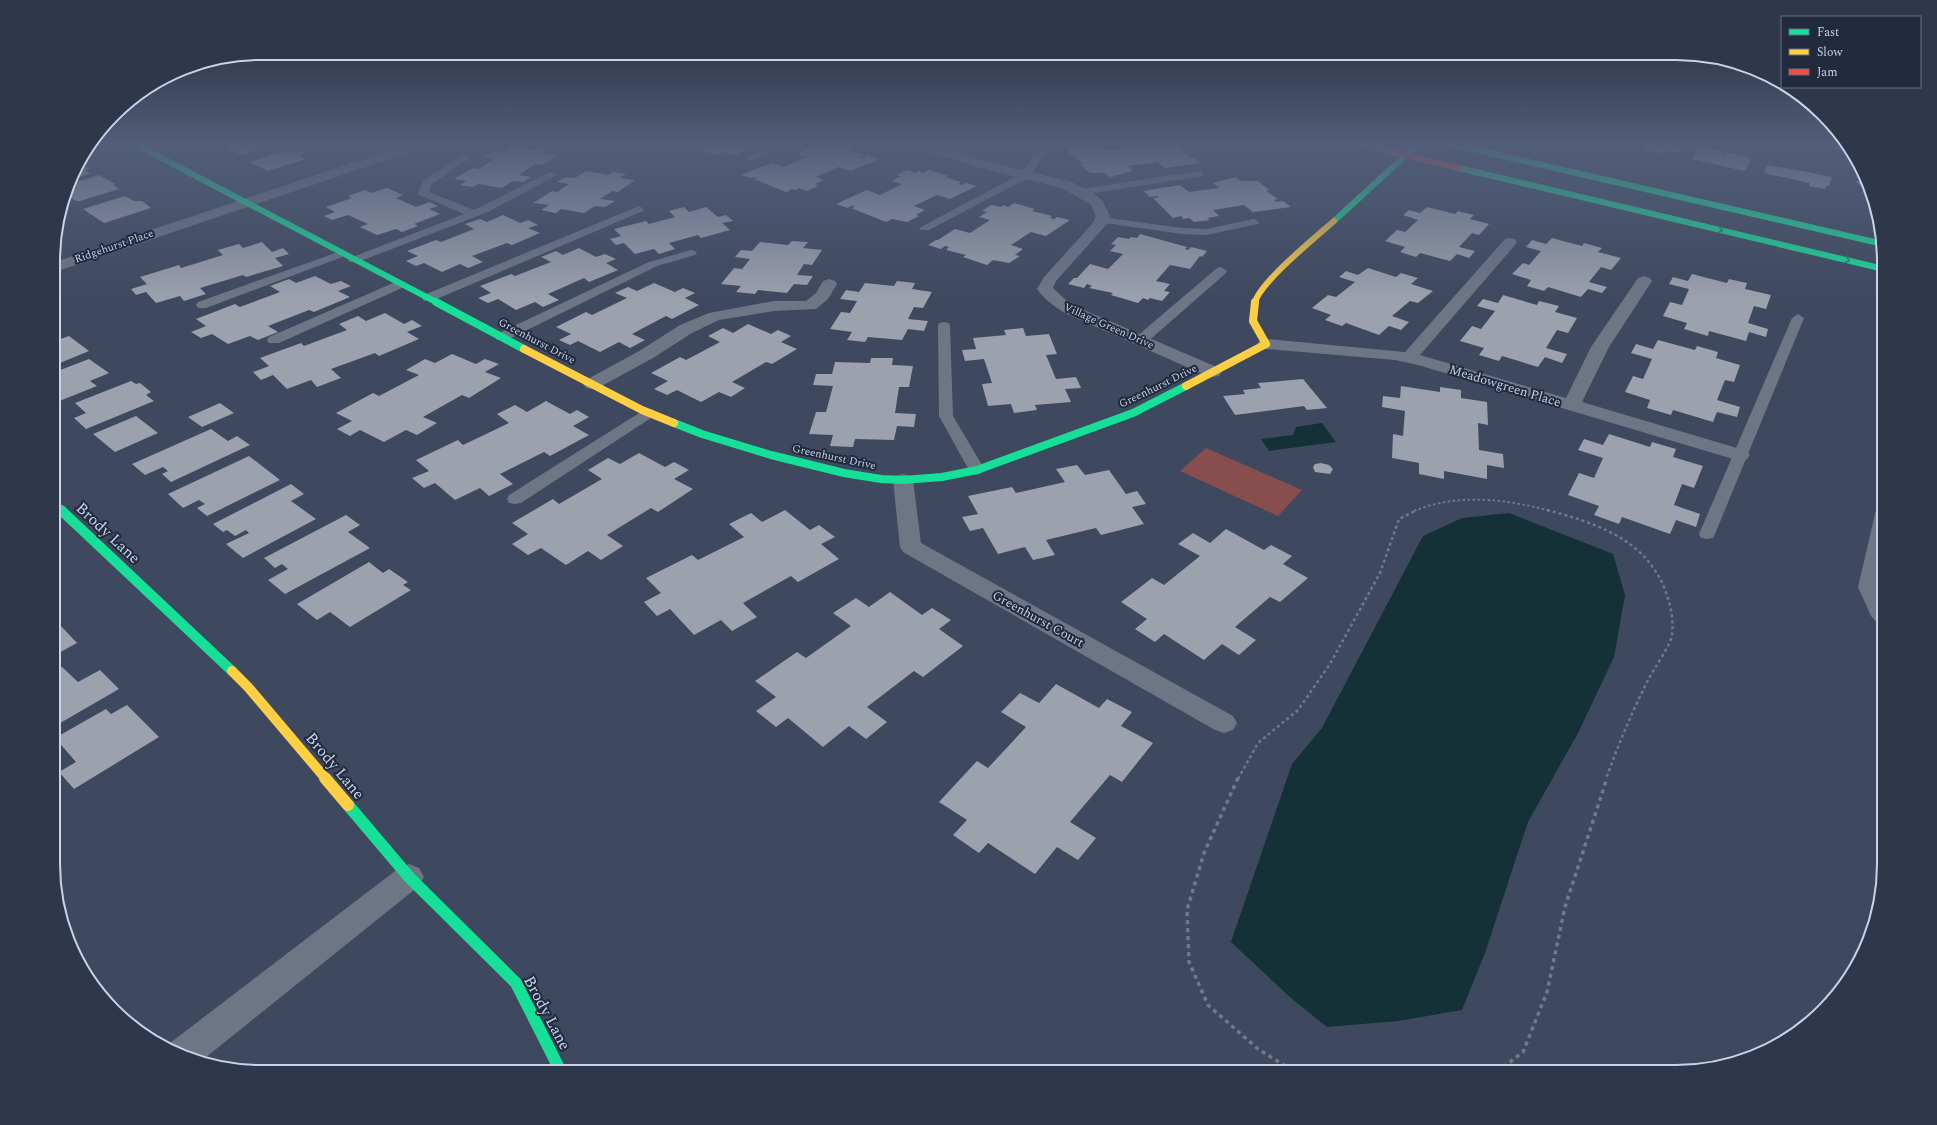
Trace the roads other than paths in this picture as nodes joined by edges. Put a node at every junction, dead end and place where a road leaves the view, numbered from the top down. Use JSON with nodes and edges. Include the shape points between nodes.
{"nodes":[{"id":1,"x":231,"y":196,"type":"edge"},
{"id":2,"x":264,"y":196,"type":"edge"},
{"id":3,"x":432,"y":196,"type":"edge"},
{"id":4,"x":511,"y":196,"type":"edge"},
{"id":5,"x":986,"y":196,"type":"edge"},
{"id":6,"x":1086,"y":196,"type":"edge"},
{"id":7,"x":1361,"y":196,"type":"edge"},
{"id":8,"x":1578,"y":196,"type":"edge"},
{"id":9,"x":1674,"y":196,"type":"edge"},
{"id":10,"x":244,"y":202,"type":"junction"},
{"id":11,"x":638,"y":209,"type":"dead end"},
{"id":12,"x":474,"y":214,"type":"junction"},
{"id":13,"x":1102,"y":220,"type":"junction"},
{"id":14,"x":1254,"y":222,"type":"dead end"},
{"id":15,"x":925,"y":228,"type":"dead end"},
{"id":16,"x":1510,"y":242,"type":"dead end"},
{"id":17,"x":1876,"y":242,"type":"edge"},
{"id":18,"x":691,"y":253,"type":"dead end"},
{"id":19,"x":341,"y":254,"type":"junction"},
{"id":20,"x":354,"y":260,"type":"junction"},
{"id":21,"x":60,"y":265,"type":"edge"},
{"id":22,"x":1877,"y":267,"type":"edge"},
{"id":23,"x":1220,"y":271,"type":"dead end"},
{"id":24,"x":1644,"y":281,"type":"dead end"},
{"id":25,"x":400,"y":284,"type":"junction"},
{"id":26,"x":829,"y":284,"type":"dead end"},
{"id":27,"x":428,"y":298,"type":"junction"},
{"id":28,"x":202,"y":305,"type":"dead end"},
{"id":29,"x":1798,"y":318,"type":"dead end"},
{"id":30,"x":944,"y":326,"type":"dead end"},
{"id":31,"x":502,"y":337,"type":"junction"},
{"id":32,"x":274,"y":340,"type":"dead end"},
{"id":33,"x":1141,"y":340,"type":"junction"},
{"id":34,"x":1266,"y":344,"type":"junction"},
{"id":35,"x":1409,"y":358,"type":"junction"},
{"id":36,"x":1213,"y":372,"type":"junction"},
{"id":37,"x":592,"y":384,"type":"junction"},
{"id":38,"x":1571,"y":405,"type":"junction"},
{"id":39,"x":649,"y":413,"type":"junction"},
{"id":40,"x":1740,"y":455,"type":"junction"},
{"id":41,"x":977,"y":470,"type":"junction"},
{"id":42,"x":903,"y":480,"type":"junction"},
{"id":43,"x":515,"y":499,"type":"dead end"},
{"id":44,"x":60,"y":509,"type":"edge"},
{"id":45,"x":1707,"y":534,"type":"dead end"},
{"id":46,"x":1877,"y":541,"type":"edge"},
{"id":47,"x":1877,"y":607,"type":"edge"},
{"id":48,"x":1224,"y":723,"type":"dead end"},
{"id":49,"x":409,"y":877,"type":"junction"},
{"id":50,"x":187,"y":1051,"type":"edge"},
{"id":51,"x":557,"y":1065,"type":"edge"}],
"edges":[{"from":1,"to":10,"type":"street","name":"Greenhurst Drive"},
{"from":2,"to":10,"type":"street","name":"Ridgehurst Place"},
{"from":3,"to":12,"type":"lane"},
{"from":4,"to":12,"type":"lane"},
{"from":5,"to":15,"type":"lane"},
{"from":6,"to":13,"type":"street","via":[[1097,203],[1103,216]]},
{"from":7,"to":34,"type":"street","via":[[1266,284],[1256,298],[1253,321]]},
{"from":8,"to":22,"type":"street","one_way":true},
{"from":9,"to":17,"type":"street"},
{"from":10,"to":19,"type":"street","name":"Greenhurst Drive"},
{"from":10,"to":21,"type":"street","name":"Ridgehurst Place"},
{"from":11,"to":27,"type":"lane"},
{"from":12,"to":20,"type":"lane"},
{"from":13,"to":14,"type":"lane","via":[[1206,232]]},
{"from":13,"to":33,"type":"street","name":"Village Green Drive","via":[[1049,280],[1045,289],[1071,310]]},
{"from":16,"to":35,"type":"street"},
{"from":18,"to":31,"type":"lane","via":[[653,264]]},
{"from":19,"to":20,"type":"street","name":"Greenhurst Drive"},
{"from":19,"to":28,"type":"lane"},
{"from":20,"to":25,"type":"street","name":"Greenhurst Drive"},
{"from":23,"to":33,"type":"lane"},
{"from":24,"to":38,"type":"street","via":[[1600,347]]},
{"from":25,"to":27,"type":"street","name":"Greenhurst Drive"},
{"from":25,"to":32,"type":"lane"},
{"from":26,"to":37,"type":"street","via":[[822,296],[810,306],[774,306],[715,316],[686,329]]},
{"from":27,"to":31,"type":"street","name":"Greenhurst Drive"},
{"from":29,"to":40,"type":"lane"},
{"from":30,"to":41,"type":"lane","via":[[946,416]]},
{"from":31,"to":37,"type":"street","name":"Greenhurst Drive"},
{"from":33,"to":36,"type":"street","name":"Village Green Drive"},
{"from":34,"to":35,"type":"street","name":"Meadowgreen Place"},
{"from":34,"to":36,"type":"street","name":"Greenhurst Drive"},
{"from":35,"to":38,"type":"street","name":"Meadowgreen Place"},
{"from":36,"to":41,"type":"street","name":"Greenhurst Drive","via":[[1133,413]]},
{"from":37,"to":39,"type":"street","name":"Greenhurst Drive"},
{"from":38,"to":40,"type":"street","name":"Meadowgreen Place"},
{"from":39,"to":42,"type":"street","name":"Greenhurst Drive","via":[[702,434],[771,456],[844,473]]},
{"from":39,"to":43,"type":"lane"},
{"from":40,"to":45,"type":"lane"},
{"from":41,"to":42,"type":"street","name":"Greenhurst Drive","via":[[942,477]]},
{"from":42,"to":48,"type":"street","name":"Greenhurst Court","via":[[910,547]]},
{"from":44,"to":49,"type":"street","name":"Brody Lane","via":[[248,687]]},
{"from":46,"to":47,"type":"lane","via":[[1867,586]]},
{"from":49,"to":50,"type":"street"},
{"from":49,"to":51,"type":"street","name":"Brody Lane","via":[[516,983]]}]}
